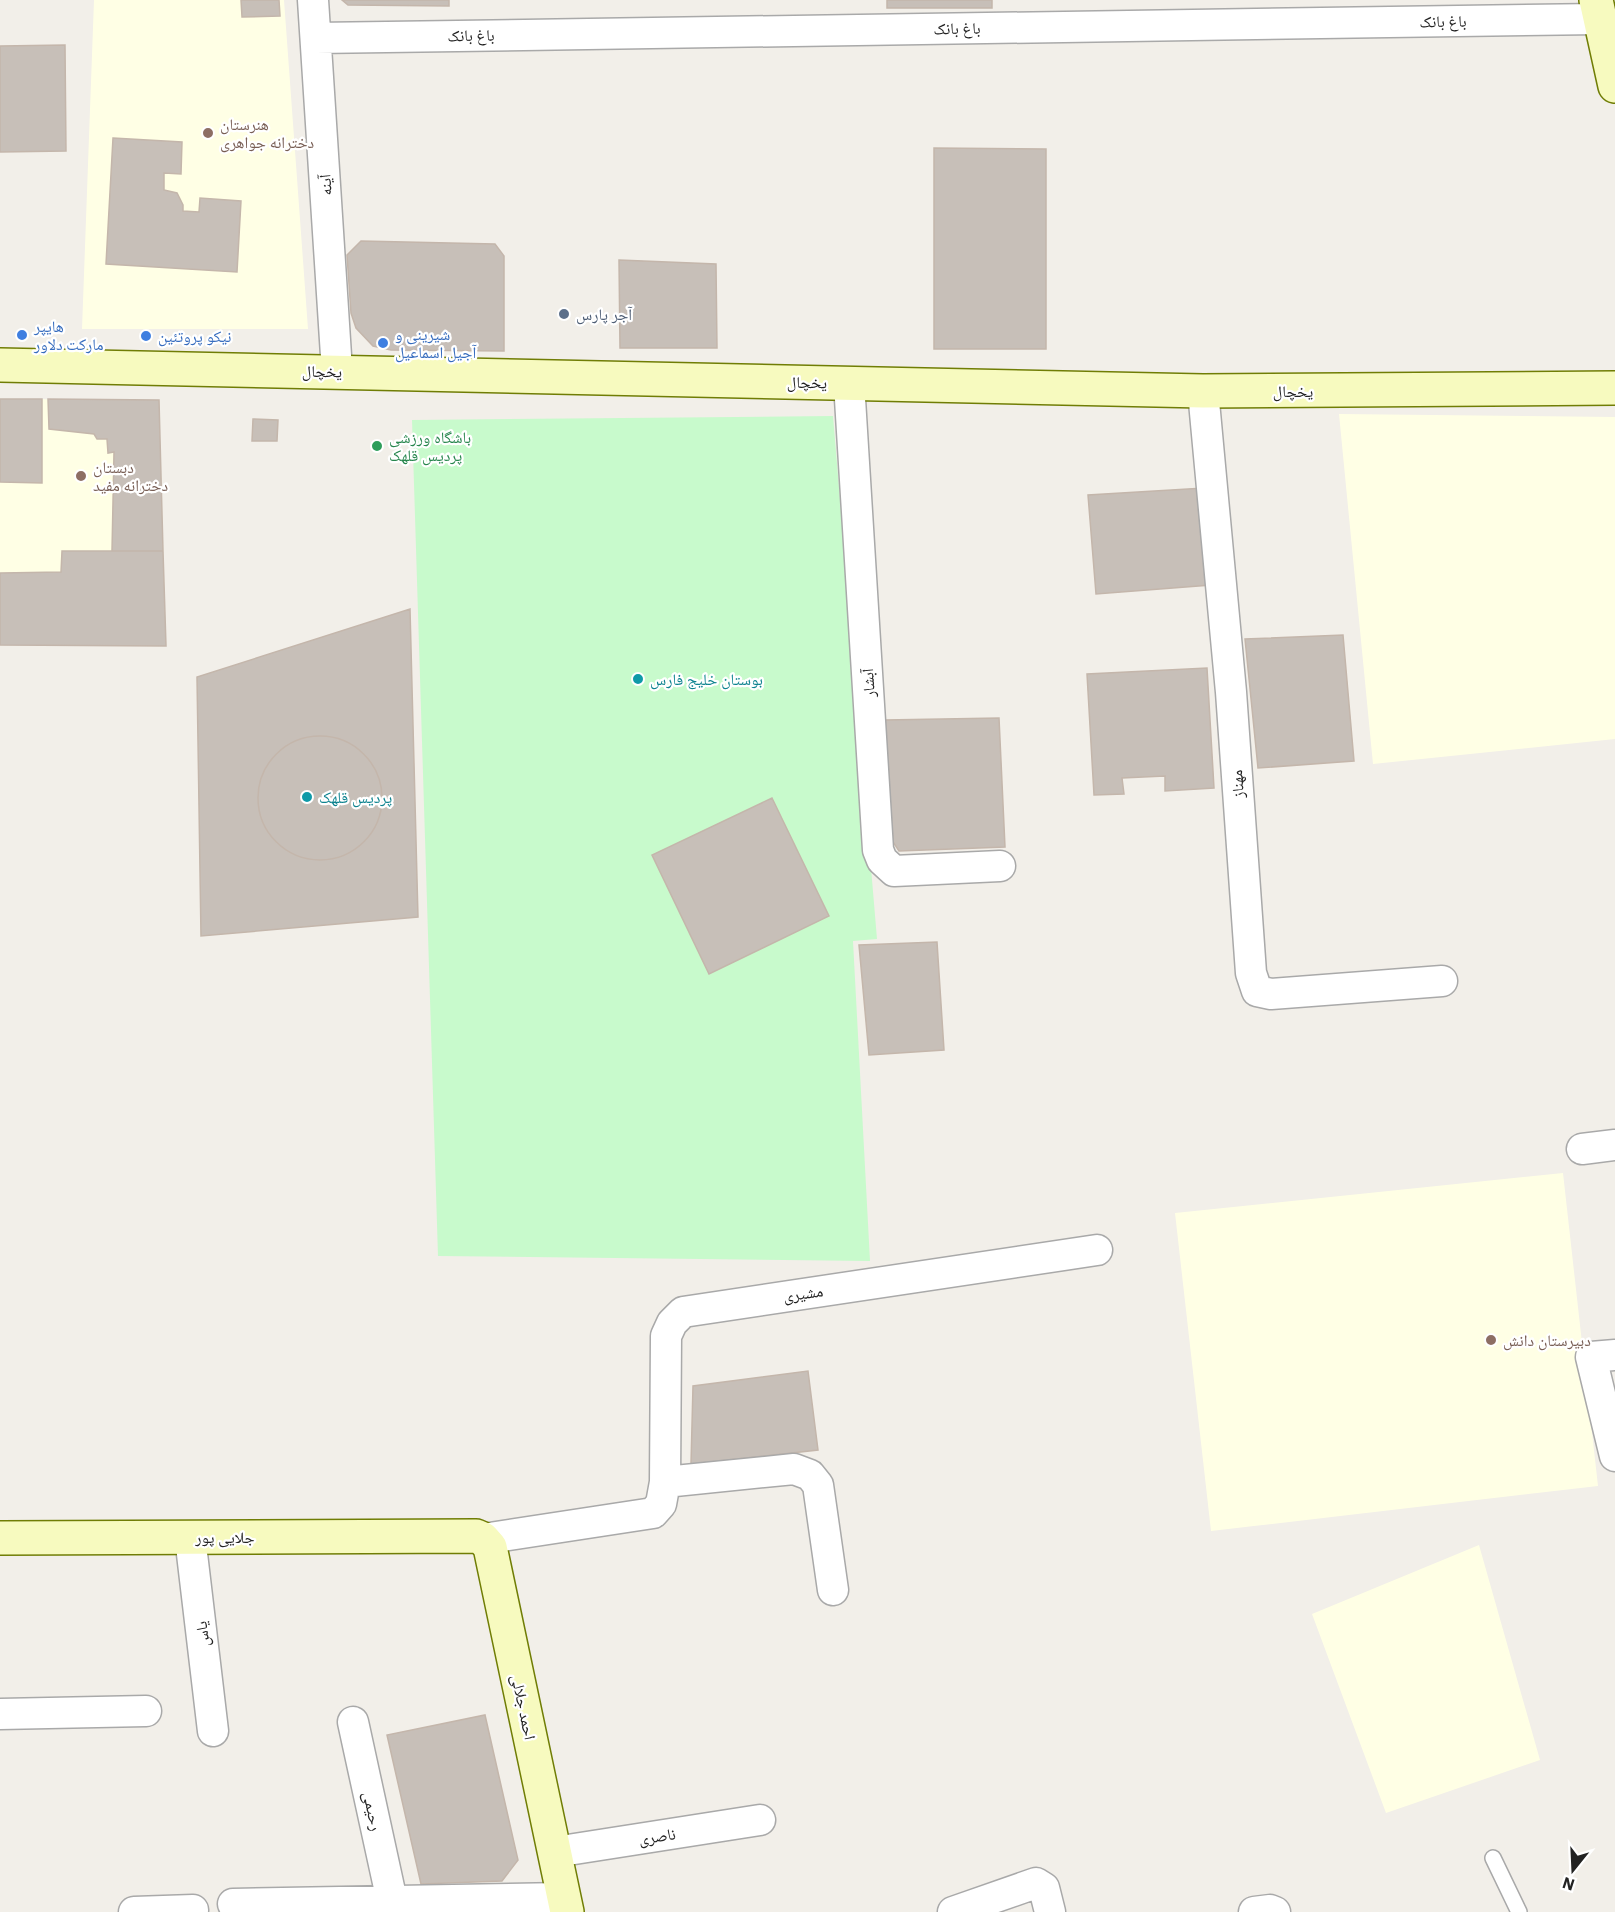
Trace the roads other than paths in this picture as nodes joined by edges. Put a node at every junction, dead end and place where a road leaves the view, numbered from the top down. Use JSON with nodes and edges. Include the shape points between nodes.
{"nodes":[{"id":1,"x":313,"y":0,"type":"edge"},
{"id":2,"x":1598,"y":9,"type":"edge"},
{"id":3,"x":316,"y":38,"type":"junction"},
{"id":4,"x":1615,"y":86,"type":"edge"},
{"id":5,"x":0,"y":365,"type":"edge"},
{"id":6,"x":337,"y":371,"type":"junction"},
{"id":7,"x":849,"y":383,"type":"junction"},
{"id":8,"x":1615,"y":388,"type":"edge"},
{"id":9,"x":1203,"y":391,"type":"junction"},
{"id":10,"x":1000,"y":866,"type":"dead end"},
{"id":11,"x":1442,"y":981,"type":"dead end"},
{"id":12,"x":1615,"y":1144,"type":"edge"},
{"id":13,"x":1582,"y":1149,"type":"dead end"},
{"id":14,"x":1098,"y":1250,"type":"dead end"},
{"id":15,"x":1603,"y":1356,"type":"edge"},
{"id":16,"x":1615,"y":1456,"type":"edge"},
{"id":17,"x":665,"y":1482,"type":"junction"},
{"id":18,"x":190,"y":1537,"type":"junction"},
{"id":19,"x":0,"y":1538,"type":"edge"},
{"id":20,"x":483,"y":1539,"type":"junction"},
{"id":21,"x":833,"y":1590,"type":"dead end"},
{"id":22,"x":146,"y":1711,"type":"dead end"},
{"id":23,"x":0,"y":1714,"type":"edge"},
{"id":24,"x":353,"y":1722,"type":"dead end"},
{"id":25,"x":213,"y":1731,"type":"dead end"},
{"id":26,"x":760,"y":1820,"type":"dead end"},
{"id":27,"x":555,"y":1852,"type":"junction"},
{"id":28,"x":1493,"y":1858,"type":"dead end"},
{"id":29,"x":392,"y":1901,"type":"junction"},
{"id":30,"x":233,"y":1904,"type":"dead end"},
{"id":31,"x":565,"y":1905,"type":"edge"},
{"id":32,"x":193,"y":1910,"type":"dead end"},
{"id":33,"x":134,"y":1912,"type":"edge"},
{"id":34,"x":953,"y":1912,"type":"edge"},
{"id":35,"x":1050,"y":1912,"type":"edge"},
{"id":36,"x":1254,"y":1912,"type":"edge"},
{"id":37,"x":1275,"y":1912,"type":"edge"},
{"id":38,"x":1519,"y":1912,"type":"edge"}],
"edges":[{"from":1,"to":3,"type":"street","name":"آینه"},
{"from":2,"to":3,"type":"street","name":"باغ بانک"},
{"from":2,"to":4,"type":"street"},
{"from":3,"to":6,"type":"street","name":"آینه"},
{"from":5,"to":6,"type":"street","name":"یخچال"},
{"from":6,"to":7,"type":"street","name":"یخچال"},
{"from":7,"to":9,"type":"street","name":"یخچال"},
{"from":7,"to":10,"type":"street","name":"آبشار","via":[[878,850],[887,868],[894,871]]},
{"from":8,"to":9,"type":"street","name":"یخچال"},
{"from":9,"to":11,"type":"street","name":"مهناز","via":[[1231,692],[1251,973],[1257,991],[1271,994]]},
{"from":12,"to":13,"type":"street"},
{"from":14,"to":17,"type":"street","name":"مشیری","via":[[683,1312],[666,1336]]},
{"from":15,"to":16,"type":"street"},
{"from":17,"to":20,"type":"street","name":"مشیری","via":[[661,1504],[653,1513]]},
{"from":17,"to":21,"type":"street","via":[[794,1469],[810,1475],[818,1485]]},
{"from":18,"to":19,"type":"street","name":"جلایی پور"},
{"from":18,"to":20,"type":"street","name":"جلایی پور"},
{"from":18,"to":25,"type":"street","name":"یاس"},
{"from":20,"to":27,"type":"street","name":"احمد جلالی","via":[[490,1547]]},
{"from":22,"to":23,"type":"street"},
{"from":24,"to":29,"type":"street","name":"رحیمی"},
{"from":26,"to":27,"type":"street","name":"ناصری"},
{"from":27,"to":31,"type":"street","name":"احمد جلالی"},
{"from":28,"to":38,"type":"lane"},
{"from":29,"to":30,"type":"street"},
{"from":29,"to":31,"type":"street"},
{"from":32,"to":33,"type":"street"},
{"from":34,"to":35,"type":"street","via":[[1036,1883],[1044,1888]]},
{"from":36,"to":37,"type":"street"}]}
